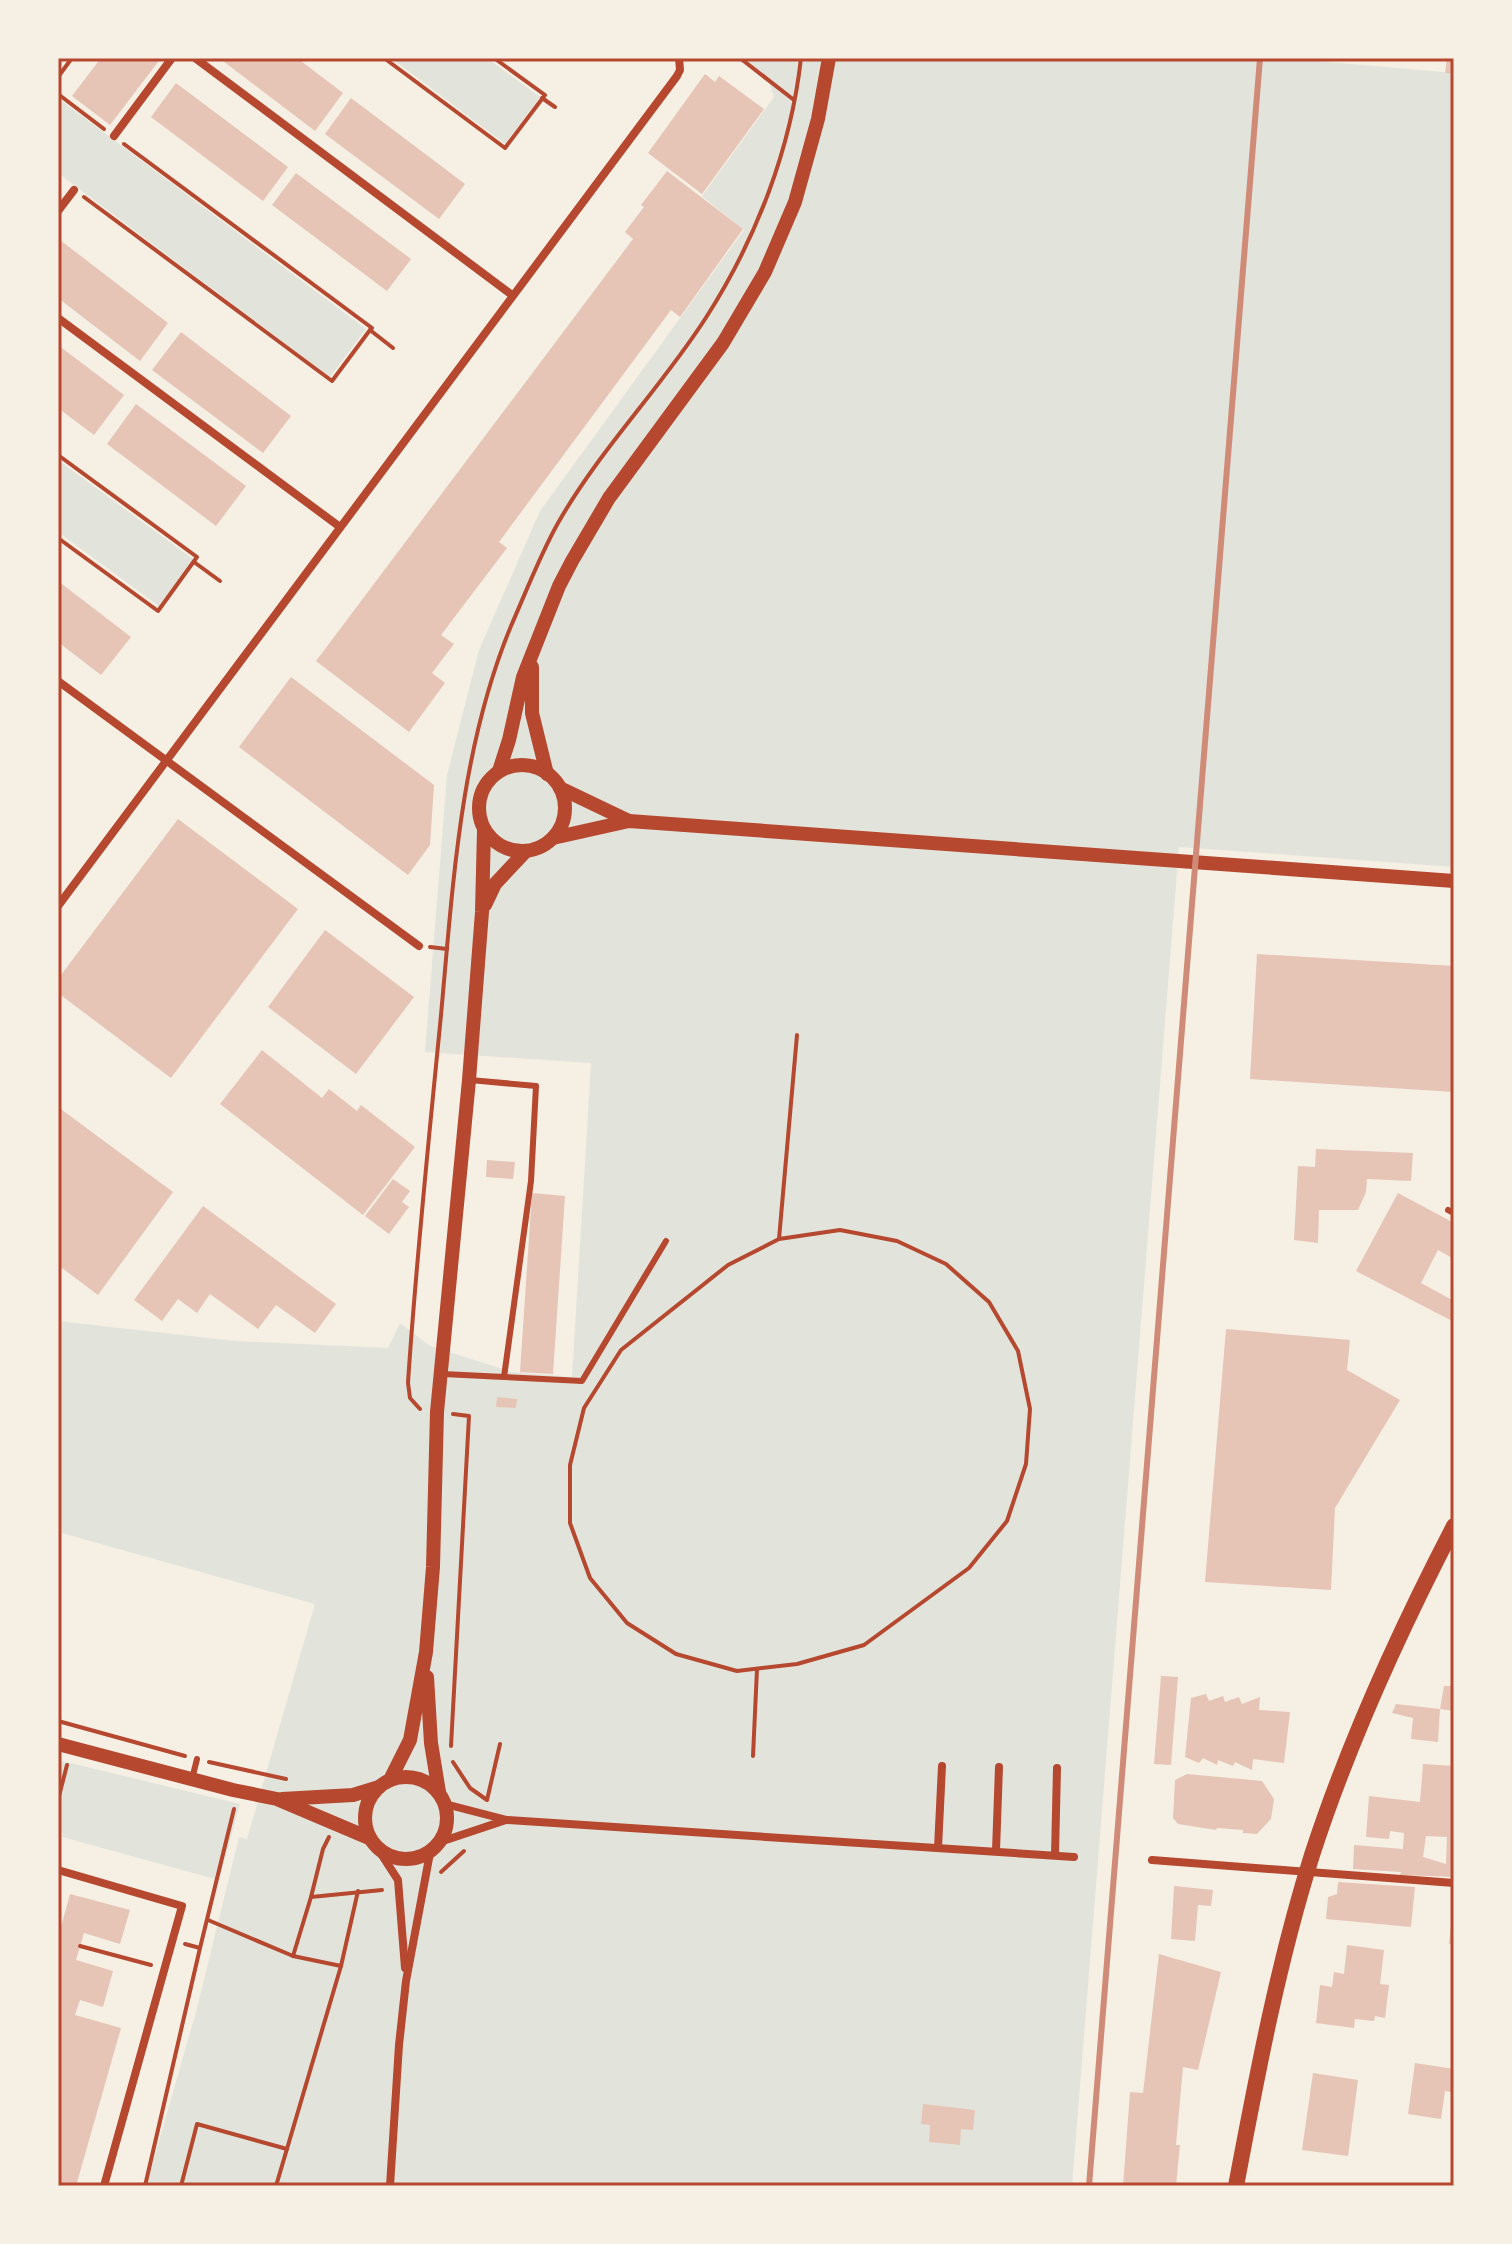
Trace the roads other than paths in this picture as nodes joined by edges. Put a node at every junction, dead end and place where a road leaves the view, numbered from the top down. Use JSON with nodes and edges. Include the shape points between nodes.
{"nodes":[{"id":1,"x":172,"y":58,"type":"edge"},
{"id":2,"x":195,"y":58,"type":"edge"},
{"id":3,"x":679,"y":58,"type":"edge"},
{"id":4,"x":829,"y":58,"type":"edge"},
{"id":5,"x":114,"y":136,"type":"road end"},
{"id":6,"x":74,"y":190,"type":"road end"},
{"id":7,"x":58,"y":211,"type":"edge"},
{"id":8,"x":512,"y":295,"type":"junction"},
{"id":9,"x":58,"y":318,"type":"edge"},
{"id":10,"x":340,"y":527,"type":"junction"},
{"id":11,"x":534,"y":651,"type":"junction"},
{"id":12,"x":58,"y":681,"type":"edge"},
{"id":13,"x":166,"y":760,"type":"junction"},
{"id":14,"x":499,"y":771,"type":"junction"},
{"id":15,"x":547,"y":774,"type":"junction"},
{"id":16,"x":560,"y":788,"type":"junction"},
{"id":17,"x":629,"y":821,"type":"junction"},
{"id":18,"x":484,"y":830,"type":"junction"},
{"id":19,"x":553,"y":838,"type":"junction"},
{"id":20,"x":525,"y":852,"type":"junction"},
{"id":21,"x":1454,"y":881,"type":"edge"},
{"id":22,"x":58,"y":906,"type":"edge"},
{"id":23,"x":482,"y":912,"type":"junction"},
{"id":24,"x":419,"y":946,"type":"dead end"},
{"id":25,"x":469,"y":1080,"type":"junction"},
{"id":26,"x":666,"y":1241,"type":"dead end"},
{"id":27,"x":440,"y":1373,"type":"junction"},
{"id":28,"x":504,"y":1377,"type":"junction"},
{"id":29,"x":1454,"y":1526,"type":"edge"},
{"id":30,"x":426,"y":1652,"type":"junction"},
{"id":31,"x":58,"y":1744,"type":"edge"},
{"id":32,"x":197,"y":1759,"type":"road end"},
{"id":33,"x":942,"y":1766,"type":"dead end"},
{"id":34,"x":999,"y":1767,"type":"dead end"},
{"id":35,"x":1057,"y":1768,"type":"dead end"},
{"id":36,"x":192,"y":1779,"type":"junction"},
{"id":37,"x":385,"y":1783,"type":"junction"},
{"id":38,"x":442,"y":1798,"type":"junction"},
{"id":39,"x":277,"y":1799,"type":"junction"},
{"id":40,"x":507,"y":1820,"type":"junction"},
{"id":41,"x":374,"y":1844,"type":"junction"},
{"id":42,"x":435,"y":1848,"type":"junction"},
{"id":43,"x":938,"y":1848,"type":"junction"},
{"id":44,"x":996,"y":1851,"type":"junction"},
{"id":45,"x":1055,"y":1855,"type":"junction"},
{"id":46,"x":1074,"y":1857,"type":"dead end"},
{"id":47,"x":1152,"y":1860,"type":"dead end"},
{"id":48,"x":58,"y":1872,"type":"edge"},
{"id":49,"x":1307,"y":1874,"type":"junction"},
{"id":50,"x":1454,"y":1883,"type":"edge"},
{"id":51,"x":406,"y":1981,"type":"junction"},
{"id":52,"x":104,"y":2186,"type":"edge"},
{"id":53,"x":390,"y":2186,"type":"edge"},
{"id":54,"x":1236,"y":2186,"type":"edge"}],
"edges":[{"from":1,"to":5,"type":"street"},
{"from":2,"to":8,"type":"street"},
{"from":3,"to":8,"type":"street","via":[[677,76]]},
{"from":4,"to":11,"type":"street","via":[[795,202],[765,272],[723,343],[609,498],[559,586]]},
{"from":6,"to":7,"type":"street"},
{"from":8,"to":10,"type":"street"},
{"from":9,"to":10,"type":"street"},
{"from":10,"to":13,"type":"street"},
{"from":11,"to":14,"type":"street"},
{"from":11,"to":15,"type":"street","via":[[532,713]]},
{"from":12,"to":13,"type":"street"},
{"from":13,"to":22,"type":"street"},
{"from":13,"to":24,"type":"street"},
{"from":14,"to":15,"type":"street","via":[[519,765]]},
{"from":14,"to":18,"type":"street","via":[[480,798]]},
{"from":15,"to":16,"type":"street"},
{"from":16,"to":17,"type":"street"},
{"from":16,"to":19,"type":"street","via":[[564,819]]},
{"from":17,"to":19,"type":"street"},
{"from":17,"to":21,"type":"street"},
{"from":18,"to":20,"type":"street","via":[[506,849]]},
{"from":18,"to":23,"type":"street"},
{"from":19,"to":20,"type":"street"},
{"from":20,"to":23,"type":"street","via":[[495,884]]},
{"from":23,"to":25,"type":"street"},
{"from":25,"to":27,"type":"street"},
{"from":25,"to":28,"type":"lane","via":[[536,1086],[531,1181]]},
{"from":26,"to":28,"type":"lane","via":[[582,1381]]},
{"from":27,"to":28,"type":"lane"},
{"from":27,"to":30,"type":"street"},
{"from":29,"to":49,"type":"main road","via":[[1375,1686]]},
{"from":30,"to":37,"type":"street","via":[[410,1740]]},
{"from":30,"to":38,"type":"street","via":[[431,1743]]},
{"from":31,"to":36,"type":"street"},
{"from":32,"to":36,"type":"lane"},
{"from":33,"to":43,"type":"street"},
{"from":34,"to":44,"type":"street"},
{"from":35,"to":45,"type":"street"},
{"from":36,"to":39,"type":"street"},
{"from":37,"to":38,"type":"street","via":[[417,1778]]},
{"from":37,"to":39,"type":"street","via":[[353,1795]]},
{"from":37,"to":41,"type":"street","via":[[370,1797],[365,1811]]},
{"from":38,"to":40,"type":"street"},
{"from":38,"to":42,"type":"street","via":[[448,1817]]},
{"from":39,"to":41,"type":"street"},
{"from":40,"to":42,"type":"street"},
{"from":40,"to":43,"type":"street"},
{"from":41,"to":42,"type":"street","via":[[404,1860],[418,1859]]},
{"from":41,"to":51,"type":"street","via":[[398,1880]]},
{"from":42,"to":51,"type":"street"},
{"from":43,"to":44,"type":"street"},
{"from":44,"to":45,"type":"street"},
{"from":45,"to":46,"type":"street"},
{"from":47,"to":49,"type":"street"},
{"from":48,"to":52,"type":"street","via":[[182,1906]]},
{"from":49,"to":50,"type":"street"},
{"from":49,"to":54,"type":"main road"},
{"from":51,"to":53,"type":"street"}]}
